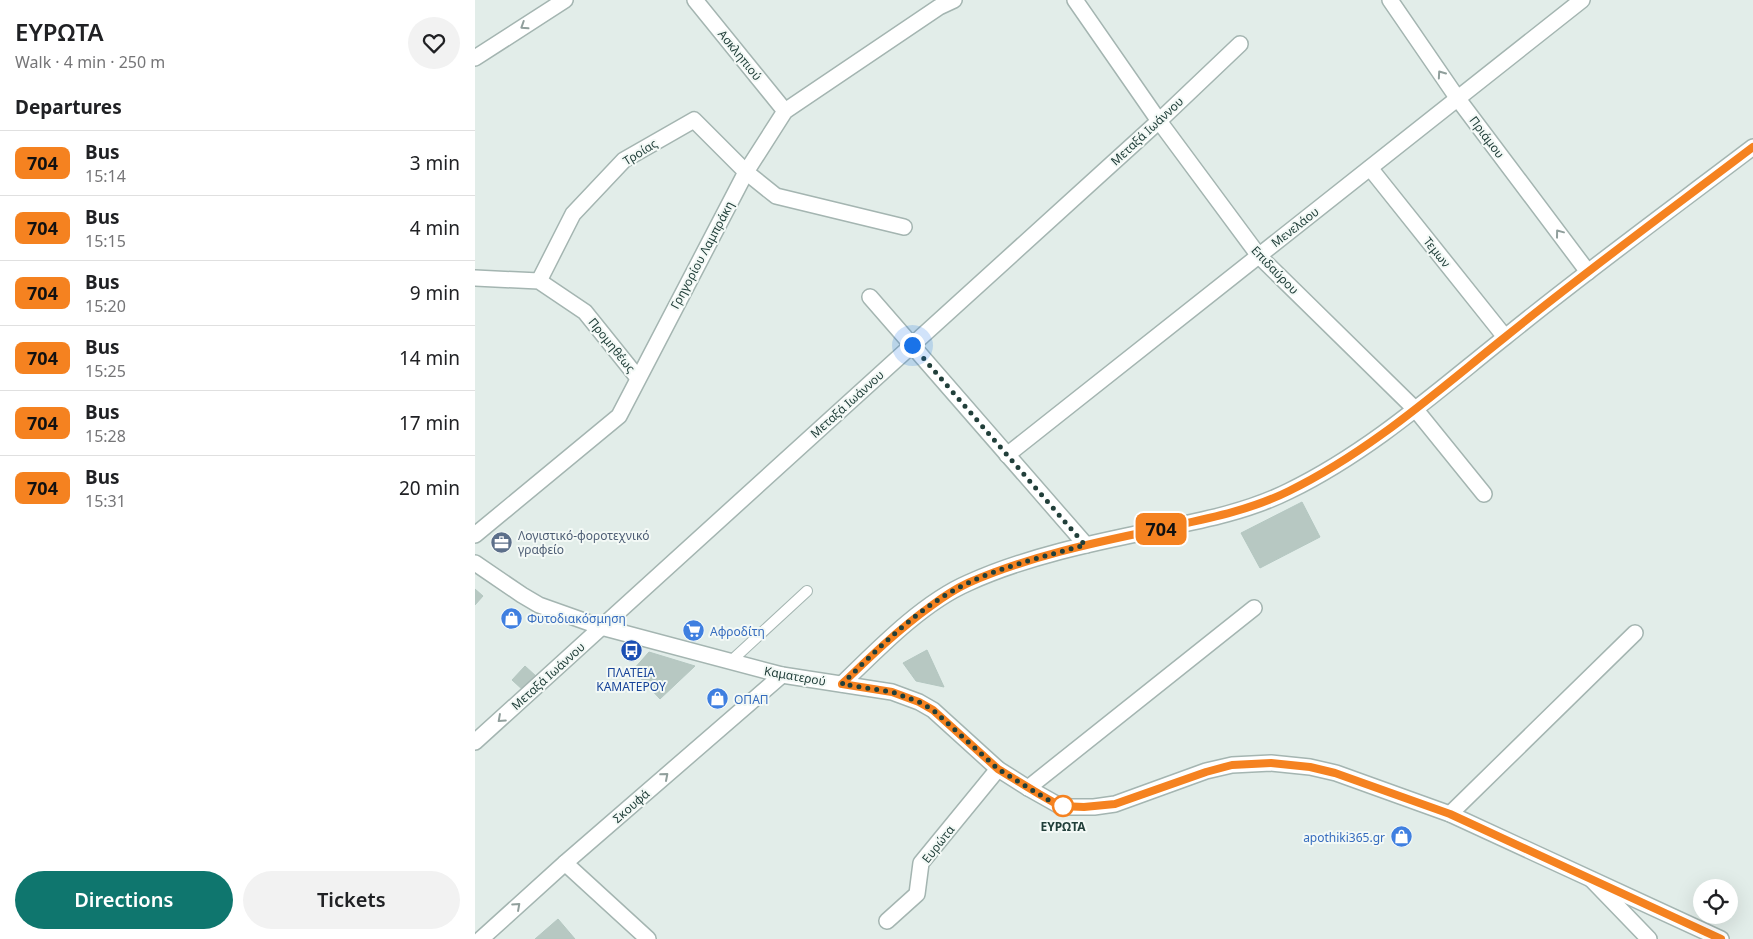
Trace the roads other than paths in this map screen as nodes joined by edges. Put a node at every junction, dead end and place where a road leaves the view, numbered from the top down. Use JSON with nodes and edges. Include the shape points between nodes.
{"nodes":[{"id":1,"x":565,"y":0,"type":"edge"},
{"id":2,"x":695,"y":0,"type":"edge"},
{"id":3,"x":954,"y":0,"type":"edge"},
{"id":4,"x":1075,"y":0,"type":"edge"},
{"id":5,"x":1390,"y":0,"type":"edge"},
{"id":6,"x":1582,"y":0,"type":"edge"},
{"id":7,"x":936,"y":3,"type":"edge"},
{"id":8,"x":1240,"y":44,"type":"dead end"},
{"id":9,"x":475,"y":58,"type":"edge"},
{"id":10,"x":1458,"y":98,"type":"junction"},
{"id":11,"x":785,"y":111,"type":"junction"},
{"id":12,"x":1159,"y":121,"type":"junction"},
{"id":13,"x":1753,"y":147,"type":"edge"},
{"id":14,"x":1370,"y":168,"type":"junction"},
{"id":15,"x":746,"y":172,"type":"junction"},
{"id":16,"x":904,"y":227,"type":"dead end"},
{"id":17,"x":1259,"y":256,"type":"junction"},
{"id":18,"x":1589,"y":272,"type":"junction"},
{"id":19,"x":475,"y":278,"type":"edge"},
{"id":20,"x":539,"y":282,"type":"junction"},
{"id":21,"x":870,"y":297,"type":"dead end"},
{"id":22,"x":1505,"y":337,"type":"junction"},
{"id":23,"x":912,"y":345,"type":"junction"},
{"id":24,"x":638,"y":378,"type":"junction"},
{"id":25,"x":1416,"y":410,"type":"junction"},
{"id":26,"x":1007,"y":455,"type":"junction"},
{"id":27,"x":1484,"y":494,"type":"dead end"},
{"id":28,"x":475,"y":534,"type":"edge"},
{"id":29,"x":1085,"y":545,"type":"junction"},
{"id":30,"x":475,"y":563,"type":"edge"},
{"id":31,"x":807,"y":591,"type":"dead end"},
{"id":32,"x":1254,"y":608,"type":"dead end"},
{"id":33,"x":601,"y":628,"type":"junction"},
{"id":34,"x":1635,"y":633,"type":"dead end"},
{"id":35,"x":729,"y":662,"type":"junction"},
{"id":36,"x":782,"y":675,"type":"junction"},
{"id":37,"x":842,"y":684,"type":"junction"},
{"id":38,"x":475,"y":742,"type":"edge"},
{"id":39,"x":998,"y":769,"type":"junction"},
{"id":40,"x":1028,"y":788,"type":"junction"},
{"id":41,"x":1450,"y":814,"type":"junction"},
{"id":42,"x":565,"y":863,"type":"junction"},
{"id":43,"x":1591,"y":878,"type":"junction"},
{"id":44,"x":887,"y":921,"type":"dead end"},
{"id":45,"x":481,"y":939,"type":"edge"},
{"id":46,"x":648,"y":939,"type":"edge"},
{"id":47,"x":1649,"y":939,"type":"edge"},
{"id":48,"x":1721,"y":939,"type":"edge"}],
"edges":[{"from":1,"to":9,"type":"street","one_way":true},
{"from":2,"to":11,"type":"street","name":"Ασκληπιού"},
{"from":3,"to":7,"type":"street","name":"Γρηγορίου Λαμπράκη"},
{"from":4,"to":12,"type":"street","name":"Επιδαύρου"},
{"from":10,"to":5,"type":"street","name":"Πριάμου","one_way":true},
{"from":6,"to":10,"type":"street","name":"Μενελάου"},
{"from":7,"to":11,"type":"street","name":"Γρηγορίου Λαμπράκη"},
{"from":8,"to":12,"type":"street","name":"Μεταξά Ιωάννου"},
{"from":10,"to":14,"type":"street","name":"Μενελάου"},
{"from":18,"to":10,"type":"street","name":"Πριάμου","one_way":true},
{"from":11,"to":15,"type":"street","name":"Γρηγορίου Λαμπράκη"},
{"from":12,"to":17,"type":"street","name":"Επιδαύρου"},
{"from":12,"to":23,"type":"street","name":"Μεταξά Ιωάννου"},
{"from":13,"to":18,"type":"street","name":"Καματερού"},
{"from":14,"to":17,"type":"street","name":"Μενελάου"},
{"from":14,"to":22,"type":"street","name":"Τεμων"},
{"from":15,"to":16,"type":"street","via":[[776,196]]},
{"from":15,"to":20,"type":"street","name":"Τροίας","via":[[694,120],[624,160],[573,214]]},
{"from":15,"to":24,"type":"street","name":"Γρηγορίου Λαμπράκη"},
{"from":17,"to":25,"type":"street","name":"Επιδαύρου"},
{"from":17,"to":26,"type":"street","name":"Μενελάου"},
{"from":18,"to":22,"type":"street","name":"Καματερού"},
{"from":19,"to":20,"type":"street","name":"Προμηθέως"},
{"from":20,"to":24,"type":"street","name":"Προμηθέως","via":[[585,312]]},
{"from":21,"to":23,"type":"street"},
{"from":22,"to":25,"type":"street","name":"Καματερού"},
{"from":23,"to":26,"type":"street"},
{"from":23,"to":33,"type":"street","name":"Μεταξά Ιωάννου"},
{"from":24,"to":28,"type":"street","name":"Γρηγορίου Λαμπράκη","via":[[619,416]]},
{"from":25,"to":27,"type":"street","name":"Επιδαύρου"},
{"from":25,"to":29,"type":"street","name":"Καματερού","via":[[1356,452],[1287,492],[1224,515]]},
{"from":26,"to":29,"type":"street"},
{"from":29,"to":37,"type":"street","name":"Καματερού","via":[[1014,566],[954,590],[893,635]]},
{"from":30,"to":33,"type":"street","name":"Καματερού","via":[[539,605]]},
{"from":31,"to":35,"type":"lane"},
{"from":32,"to":40,"type":"street"},
{"from":33,"to":35,"type":"street","name":"Καματερού"},
{"from":33,"to":38,"type":"street","name":"Μεταξά Ιωάννου","one_way":true},
{"from":34,"to":41,"type":"street"},
{"from":35,"to":36,"type":"street","name":"Καματερού"},
{"from":36,"to":37,"type":"street","name":"Καματερού"},
{"from":42,"to":36,"type":"street","name":"Σκουφά","one_way":true},
{"from":37,"to":39,"type":"street","via":[[892,692],[919,702],[933,710]]},
{"from":39,"to":40,"type":"street"},
{"from":39,"to":44,"type":"street","name":"Ευρώτα","via":[[921,864],[917,894]]},
{"from":40,"to":41,"type":"street","via":[[1060,806],[1100,806],[1129,800],[1232,765],[1271,763],[1335,773]]},
{"from":41,"to":43,"type":"street"},
{"from":45,"to":42,"type":"street","name":"Σκουφά","one_way":true},
{"from":42,"to":46,"type":"street"},
{"from":43,"to":47,"type":"street"},
{"from":43,"to":48,"type":"street"}]}
